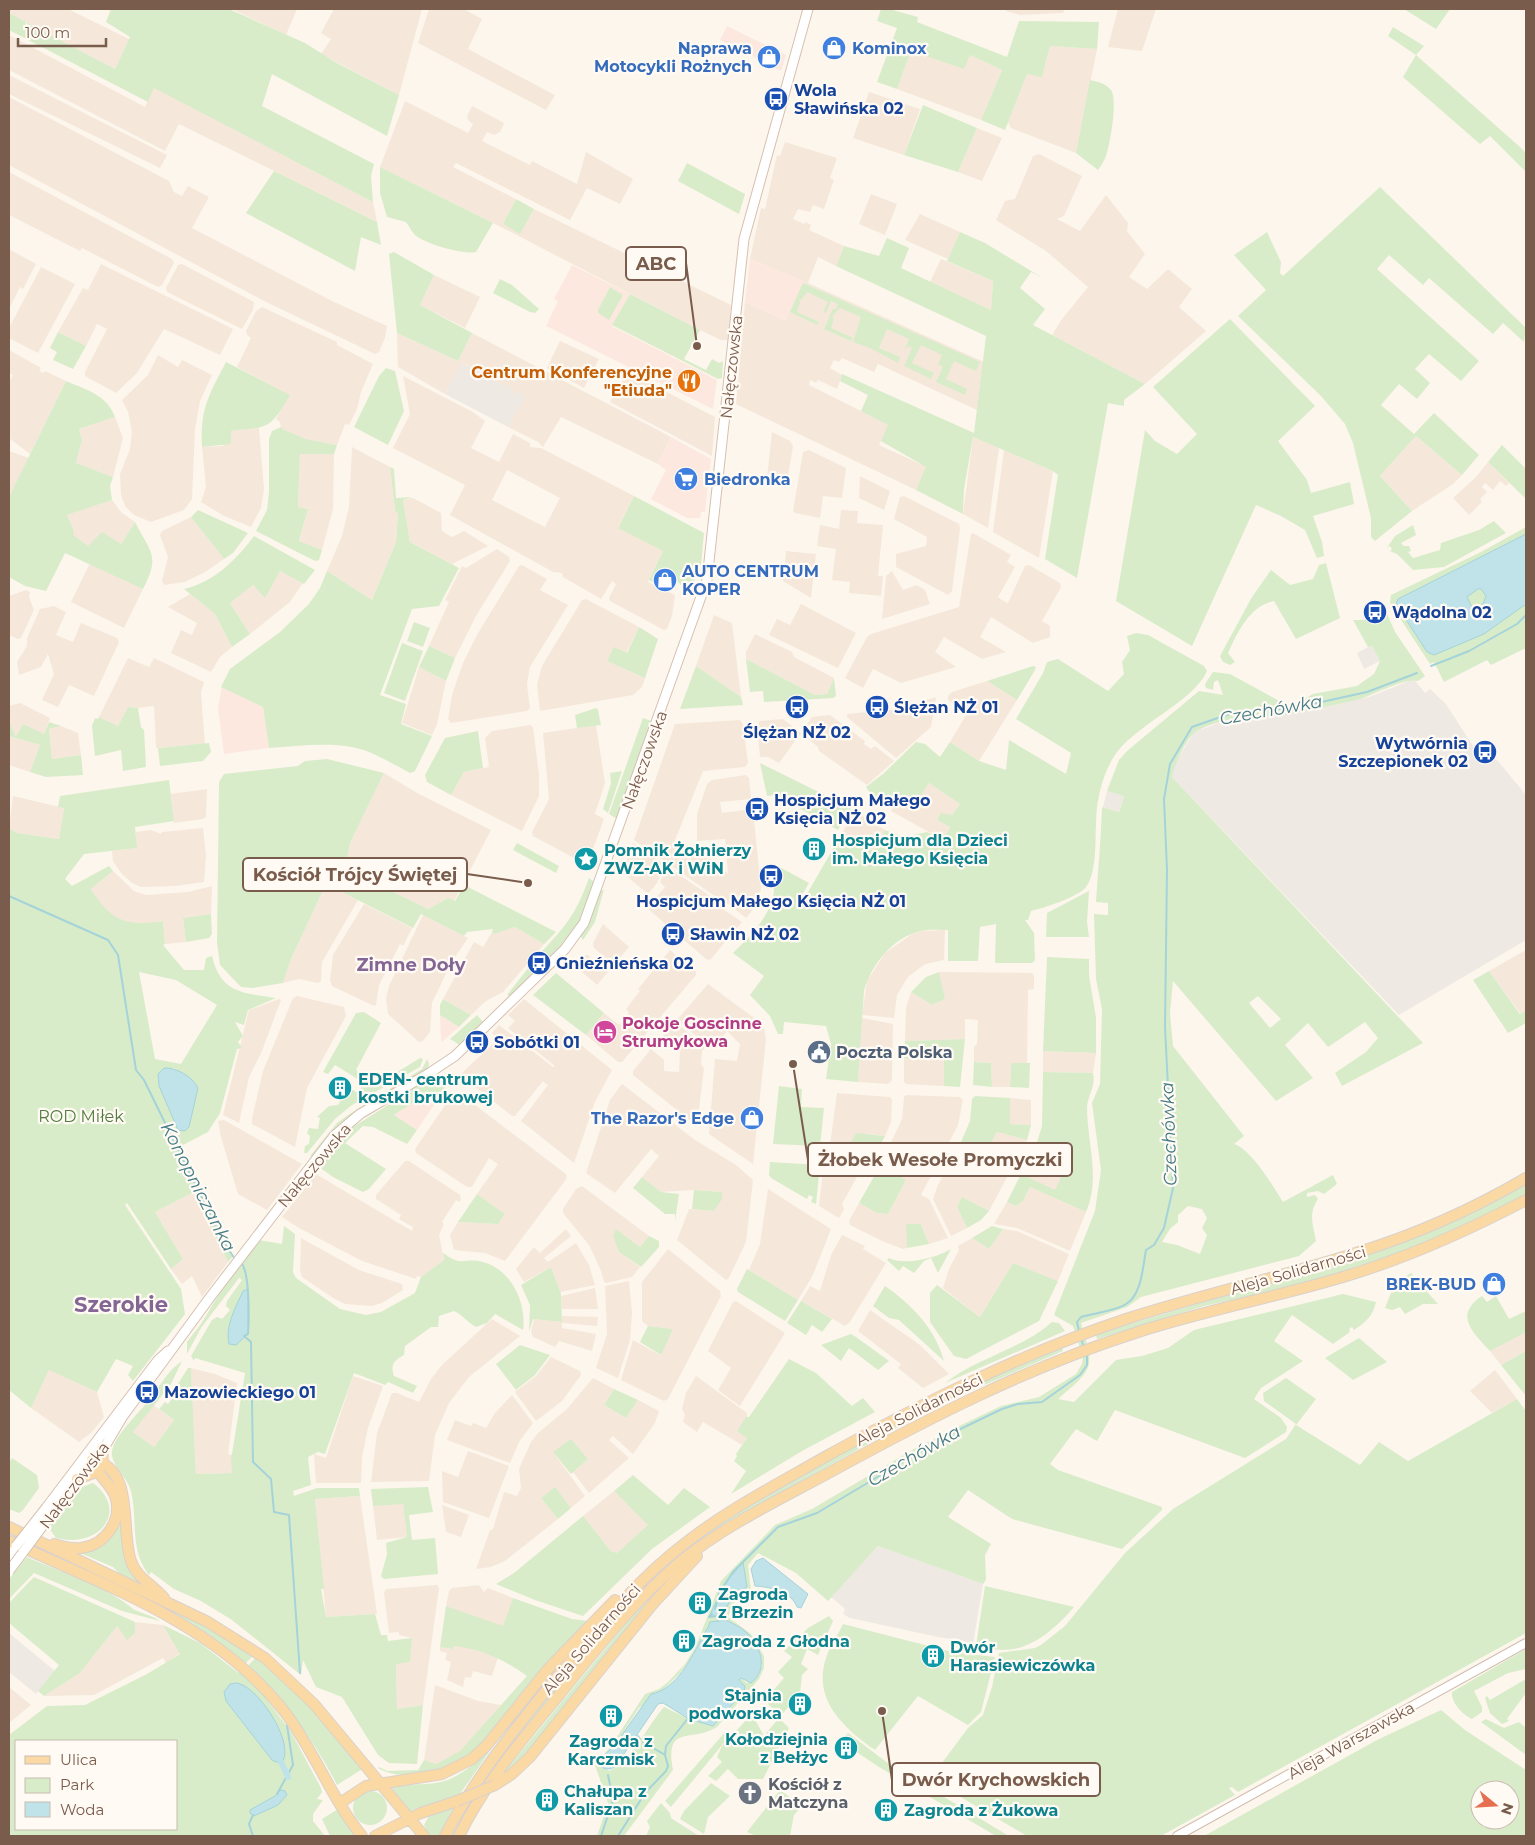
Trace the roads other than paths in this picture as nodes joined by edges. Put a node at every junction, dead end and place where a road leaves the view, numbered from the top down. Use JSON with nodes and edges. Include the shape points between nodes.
{"nodes":[{"id":1,"x":808,"y":9,"type":"edge"},
{"id":2,"x":1526,"y":1178,"type":"edge"},
{"id":3,"x":1526,"y":1200,"type":"edge"},
{"id":4,"x":171,"y":1349,"type":"junction"},
{"id":5,"x":102,"y":1448,"type":"junction"},
{"id":6,"x":89,"y":1457,"type":"junction"},
{"id":7,"x":103,"y":1463,"type":"junction"},
{"id":8,"x":96,"y":1472,"type":"junction"},
{"id":9,"x":78,"y":1479,"type":"junction"},
{"id":10,"x":771,"y":1503,"type":"junction"},
{"id":11,"x":49,"y":1510,"type":"junction"},
{"id":12,"x":9,"y":1527,"type":"edge"},
{"id":13,"x":9,"y":1541,"type":"edge"},
{"id":14,"x":38,"y":1542,"type":"junction"},
{"id":15,"x":673,"y":1553,"type":"junction"},
{"id":16,"x":9,"y":1556,"type":"edge"},
{"id":17,"x":9,"y":1571,"type":"edge"},
{"id":18,"x":168,"y":1602,"type":"junction"},
{"id":19,"x":1526,"y":1643,"type":"edge"},
{"id":20,"x":368,"y":1768,"type":"junction"},
{"id":21,"x":399,"y":1780,"type":"junction"},
{"id":22,"x":380,"y":1783,"type":"junction"},
{"id":23,"x":340,"y":1803,"type":"junction"},
{"id":24,"x":427,"y":1811,"type":"junction"},
{"id":25,"x":410,"y":1819,"type":"junction"},
{"id":26,"x":422,"y":1834,"type":"edge"},
{"id":27,"x":362,"y":1836,"type":"edge"},
{"id":28,"x":375,"y":1836,"type":"edge"},
{"id":29,"x":445,"y":1836,"type":"edge"},
{"id":30,"x":459,"y":1836,"type":"edge"},
{"id":31,"x":1177,"y":1836,"type":"edge"}],
"edges":[{"from":1,"to":4,"type":"main road","name":"Nałęczowska","via":[[744,239],[707,580],[588,916],[568,946],[454,1056],[342,1128]]},
{"from":2,"to":15,"type":"main road","name":"Aleja Solidarności","via":[[1468,1209],[1391,1242],[1103,1328],[990,1373],[891,1421],[740,1505]]},
{"from":3,"to":10,"type":"main road","name":"Aleja Solidarności","via":[[1461,1233],[1379,1266],[1188,1317],[1059,1360],[943,1411]]},
{"from":4,"to":5,"type":"main road","name":"Nałęczowska"},
{"from":4,"to":6,"type":"main road","name":"Nałęczowska","via":[[158,1360]]},
{"from":5,"to":6,"type":"main road","name":"Nałęczowska"},
{"from":5,"to":7,"type":"main road"},
{"from":6,"to":7,"type":"main road"},
{"from":6,"to":8,"type":"main road"},
{"from":6,"to":9,"type":"main road","name":"Nałęczowska"},
{"from":6,"to":11,"type":"main road","name":"Nałęczowska"},
{"from":7,"to":18,"type":"main road","via":[[123,1494],[131,1562]]},
{"from":8,"to":9,"type":"main road"},
{"from":8,"to":14,"type":"main road","via":[[108,1483],[116,1503],[115,1521],[108,1533],[96,1544],[82,1548]]},
{"from":9,"to":11,"type":"main road","name":"Nałęczowska"},
{"from":10,"to":24,"type":"main road","bridge":true,"via":[[718,1540],[680,1573],[530,1757],[512,1774],[495,1785]]},
{"from":10,"to":30,"type":"main road","name":"Aleja Solidarności","via":[[706,1542],[644,1596],[507,1758],[483,1792]]},
{"from":11,"to":16,"type":"main road","name":"Nałęczowska","bridge":true},
{"from":11,"to":17,"type":"main road","name":"Nałęczowska","bridge":true},
{"from":12,"to":14,"type":"main road"},
{"from":13,"to":23,"type":"main road","via":[[170,1617],[202,1635],[239,1663],[284,1711]]},
{"from":14,"to":18,"type":"main road"},
{"from":15,"to":21,"type":"main road","via":[[641,1574],[573,1642],[477,1754],[442,1774]]},
{"from":15,"to":29,"type":"main road","name":"Aleja Solidarności","via":[[610,1615],[513,1732],[473,1787]]},
{"from":18,"to":20,"type":"main road","via":[[224,1630],[292,1681]]},
{"from":19,"to":31,"type":"street","name":"Aleja Warszawska"},
{"from":20,"to":21,"type":"main road"},
{"from":20,"to":22,"type":"main road"},
{"from":21,"to":22,"type":"main road"},
{"from":22,"to":23,"type":"main road","via":[[358,1790]]},
{"from":22,"to":25,"type":"main road"},
{"from":23,"to":27,"type":"main road"},
{"from":24,"to":25,"type":"main road"},
{"from":24,"to":26,"type":"main road"},
{"from":25,"to":26,"type":"main road"},
{"from":25,"to":28,"type":"main road"}]}
